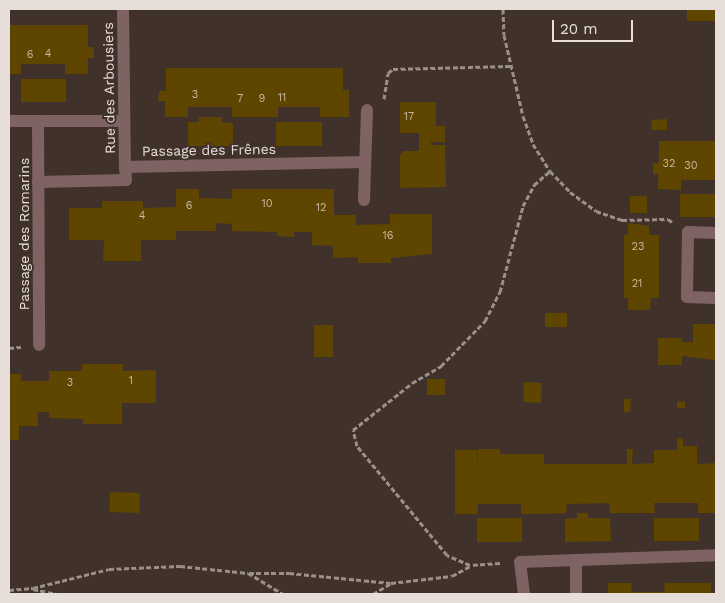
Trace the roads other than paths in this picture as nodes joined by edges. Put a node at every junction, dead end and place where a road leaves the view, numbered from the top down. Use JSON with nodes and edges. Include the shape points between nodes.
{"nodes":[{"id":1,"x":124,"y":9,"type":"edge"},
{"id":2,"x":367,"y":110,"type":"road end"},
{"id":3,"x":124,"y":121,"type":"junction"},
{"id":4,"x":9,"y":122,"type":"edge"},
{"id":5,"x":38,"y":122,"type":"junction"},
{"id":6,"x":365,"y":162,"type":"junction"},
{"id":7,"x":125,"y":167,"type":"junction"},
{"id":8,"x":38,"y":182,"type":"junction"},
{"id":9,"x":364,"y":200,"type":"dead end"},
{"id":10,"x":716,"y":233,"type":"edge"},
{"id":11,"x":716,"y":298,"type":"edge"},
{"id":12,"x":40,"y":345,"type":"dead end"},
{"id":13,"x":716,"y":556,"type":"edge"},
{"id":14,"x":576,"y":560,"type":"junction"},
{"id":15,"x":524,"y":594,"type":"edge"},
{"id":16,"x":576,"y":594,"type":"edge"}],
"edges":[{"from":1,"to":3,"type":"street","name":"Rue des Arbousiers"},
{"from":2,"to":6,"type":"street"},
{"from":3,"to":5,"type":"street"},
{"from":3,"to":7,"type":"street","name":"Rue des Arbousiers"},
{"from":4,"to":5,"type":"street"},
{"from":5,"to":8,"type":"street","name":"Passage des Romarins"},
{"from":6,"to":7,"type":"street","name":"Passage des Frênes"},
{"from":6,"to":9,"type":"street"},
{"from":7,"to":8,"type":"street","name":"Passage des Frênes","via":[[126,180]]},
{"from":8,"to":12,"type":"street","name":"Passage des Romarins"},
{"from":10,"to":11,"type":"street","via":[[688,232],[687,297]]},
{"from":13,"to":14,"type":"street"},
{"from":14,"to":15,"type":"street","via":[[520,562]]},
{"from":14,"to":16,"type":"street"}]}
